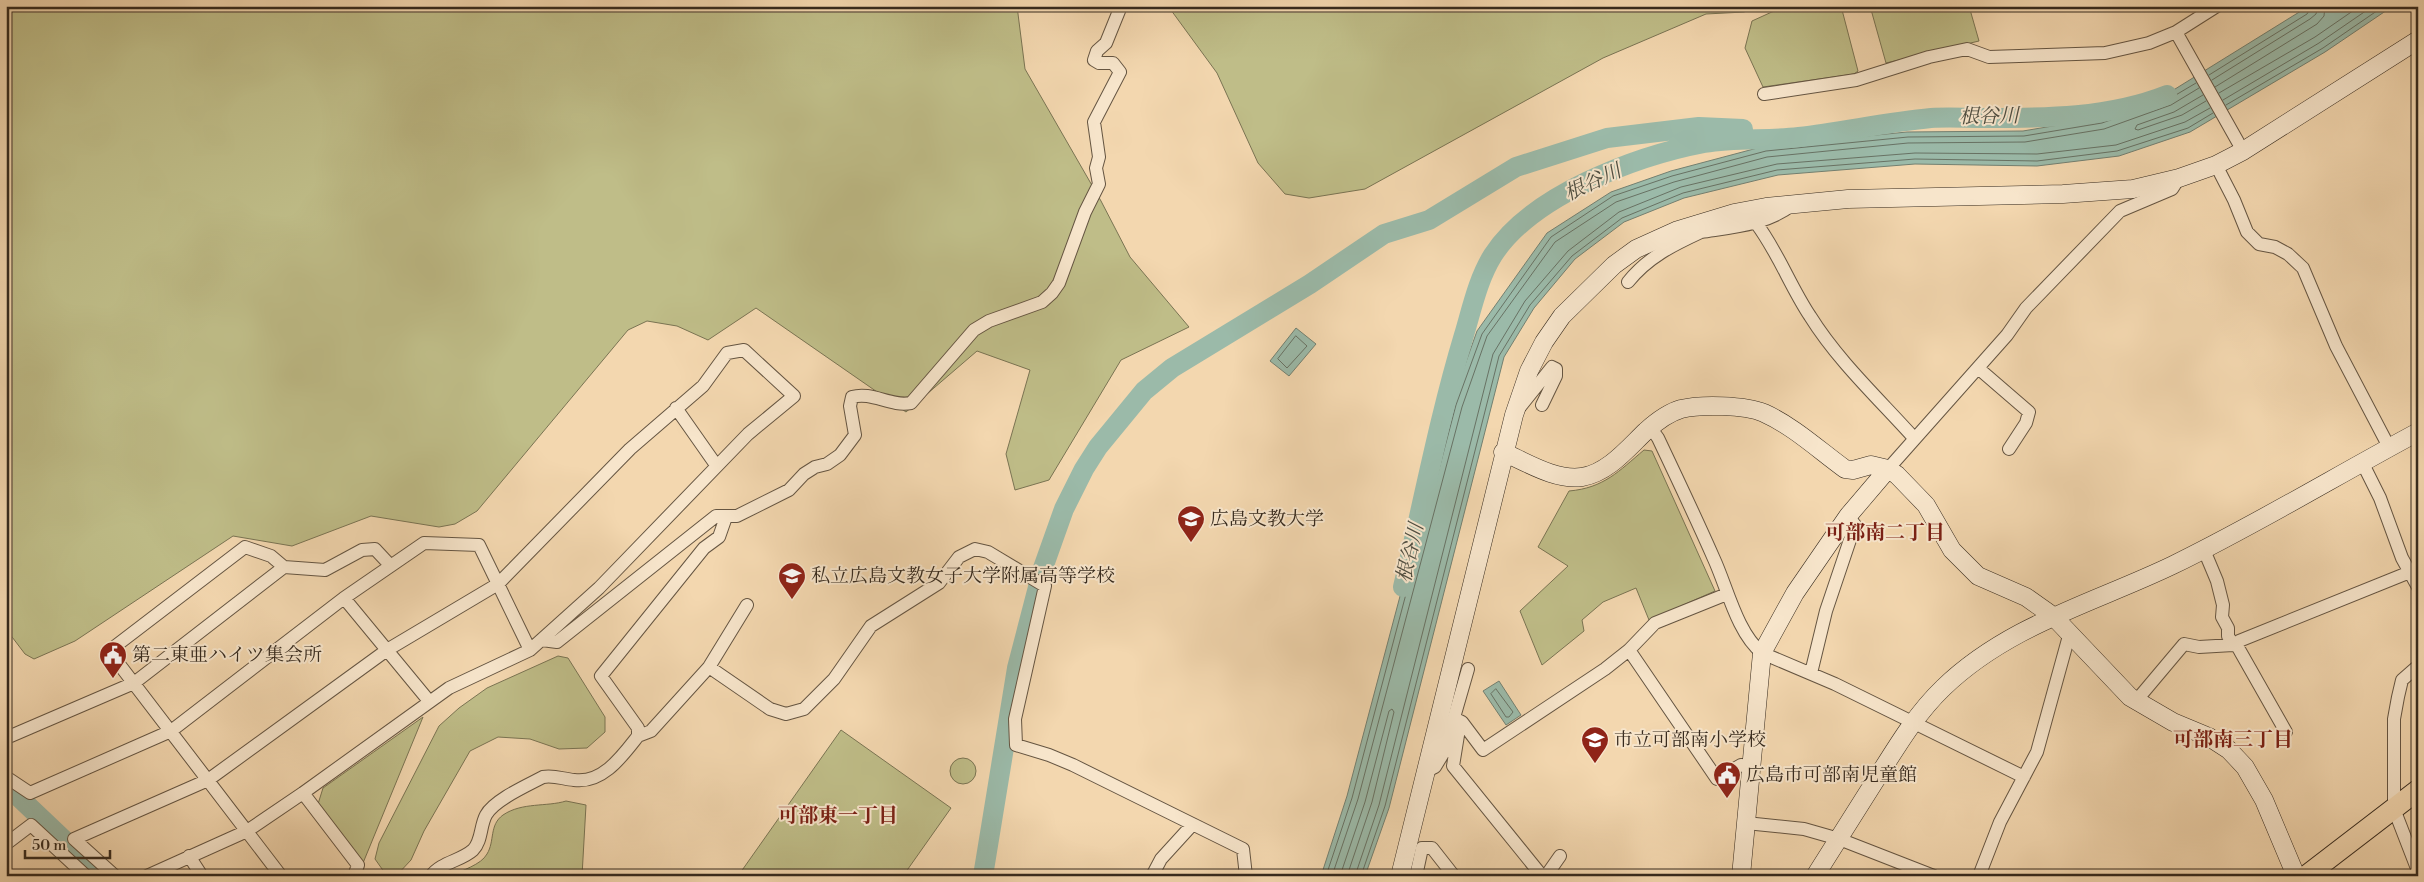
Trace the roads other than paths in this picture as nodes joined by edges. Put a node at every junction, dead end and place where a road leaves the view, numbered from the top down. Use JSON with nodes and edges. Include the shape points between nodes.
{"nodes":[{"id":1,"x":1121,"y":6,"type":"edge"},
{"id":2,"x":2217,"y":6,"type":"edge"},
{"id":3,"x":2178,"y":35,"type":"junction"},
{"id":4,"x":2418,"y":40,"type":"edge"},
{"id":5,"x":1764,"y":94,"type":"dead end"},
{"id":6,"x":2240,"y":146,"type":"junction"},
{"id":7,"x":2216,"y":165,"type":"junction"},
{"id":8,"x":2179,"y":178,"type":"junction"},
{"id":9,"x":1794,"y":204,"type":"junction"},
{"id":10,"x":1756,"y":223,"type":"junction"},
{"id":11,"x":1700,"y":228,"type":"junction"},
{"id":12,"x":1628,"y":282,"type":"dead end"},
{"id":13,"x":1978,"y":368,"type":"junction"},
{"id":14,"x":1542,"y":405,"type":"dead end"},
{"id":15,"x":676,"y":408,"type":"junction"},
{"id":16,"x":1514,"y":415,"type":"junction"},
{"id":17,"x":1650,"y":427,"type":"junction"},
{"id":18,"x":2418,"y":432,"type":"edge"},
{"id":19,"x":1914,"y":438,"type":"junction"},
{"id":20,"x":2389,"y":447,"type":"junction"},
{"id":21,"x":2009,"y":449,"type":"dead end"},
{"id":22,"x":1503,"y":452,"type":"junction"},
{"id":23,"x":2362,"y":462,"type":"junction"},
{"id":24,"x":716,"y":465,"type":"junction"},
{"id":25,"x":1888,"y":469,"type":"junction"},
{"id":26,"x":1848,"y":516,"type":"junction"},
{"id":27,"x":726,"y":517,"type":"junction"},
{"id":28,"x":2204,"y":550,"type":"junction"},
{"id":29,"x":390,"y":564,"type":"junction"},
{"id":30,"x":284,"y":567,"type":"junction"},
{"id":31,"x":2410,"y":572,"type":"junction"},
{"id":32,"x":498,"y":584,"type":"junction"},
{"id":33,"x":2418,"y":587,"type":"edge"},
{"id":34,"x":1727,"y":594,"type":"junction"},
{"id":35,"x":344,"y":598,"type":"junction"},
{"id":36,"x":747,"y":605,"type":"dead end"},
{"id":37,"x":2053,"y":616,"type":"junction"},
{"id":38,"x":2070,"y":632,"type":"junction"},
{"id":39,"x":542,"y":640,"type":"junction"},
{"id":40,"x":2235,"y":645,"type":"junction"},
{"id":41,"x":387,"y":650,"type":"junction"},
{"id":42,"x":530,"y":650,"type":"junction"},
{"id":43,"x":1629,"y":650,"type":"junction"},
{"id":44,"x":1762,"y":653,"type":"junction"},
{"id":45,"x":2418,"y":666,"type":"edge"},
{"id":46,"x":709,"y":667,"type":"junction"},
{"id":47,"x":1468,"y":668,"type":"dead end"},
{"id":48,"x":1811,"y":673,"type":"junction"},
{"id":49,"x":134,"y":683,"type":"junction"},
{"id":50,"x":429,"y":701,"type":"junction"},
{"id":51,"x":2136,"y":701,"type":"junction"},
{"id":52,"x":1454,"y":718,"type":"junction"},
{"id":53,"x":1912,"y":722,"type":"junction"},
{"id":54,"x":171,"y":731,"type":"junction"},
{"id":55,"x":2286,"y":732,"type":"dead end"},
{"id":56,"x":638,"y":736,"type":"junction"},
{"id":57,"x":6,"y":738,"type":"edge"},
{"id":58,"x":1752,"y":766,"type":"junction"},
{"id":59,"x":1425,"y":772,"type":"junction"},
{"id":60,"x":6,"y":777,"type":"edge"},
{"id":61,"x":2024,"y":777,"type":"junction"},
{"id":62,"x":208,"y":780,"type":"junction"},
{"id":63,"x":2418,"y":790,"type":"edge"},
{"id":64,"x":303,"y":793,"type":"junction"},
{"id":65,"x":2394,"y":809,"type":"junction"},
{"id":66,"x":1746,"y":823,"type":"junction"},
{"id":67,"x":1192,"y":825,"type":"junction"},
{"id":68,"x":247,"y":831,"type":"junction"},
{"id":69,"x":1839,"y":839,"type":"junction"},
{"id":70,"x":6,"y":844,"type":"edge"},
{"id":71,"x":189,"y":856,"type":"junction"},
{"id":72,"x":1560,"y":856,"type":"dead end"},
{"id":73,"x":2418,"y":871,"type":"edge"},
{"id":74,"x":86,"y":876,"type":"edge"},
{"id":75,"x":115,"y":876,"type":"edge"},
{"id":76,"x":147,"y":876,"type":"edge"},
{"id":77,"x":202,"y":876,"type":"edge"},
{"id":78,"x":282,"y":876,"type":"edge"},
{"id":79,"x":354,"y":876,"type":"edge"},
{"id":80,"x":430,"y":876,"type":"edge"},
{"id":81,"x":1152,"y":876,"type":"edge"},
{"id":82,"x":1246,"y":876,"type":"edge"},
{"id":83,"x":1400,"y":876,"type":"edge"},
{"id":84,"x":1416,"y":876,"type":"edge"},
{"id":85,"x":1454,"y":876,"type":"edge"},
{"id":86,"x":1542,"y":876,"type":"edge"},
{"id":87,"x":1546,"y":876,"type":"edge"},
{"id":88,"x":1741,"y":876,"type":"edge"},
{"id":89,"x":1815,"y":876,"type":"edge"},
{"id":90,"x":1934,"y":876,"type":"edge"},
{"id":91,"x":1979,"y":876,"type":"edge"},
{"id":92,"x":2296,"y":876,"type":"edge"},
{"id":93,"x":2306,"y":876,"type":"edge"}],
"edges":[{"from":1,"to":27,"type":"street","via":[[1106,43],[1097,51],[1094,60],[1113,63],[1120,72],[1094,122],[1099,184],[1052,293],[1042,302],[989,321],[974,330],[911,403],[862,394],[852,397],[850,406],[855,435],[840,455],[804,474],[776,498],[737,516]]},
{"from":2,"to":3,"type":"street"},
{"from":3,"to":5,"type":"street","via":[[2105,53],[1989,57],[1967,49],[1929,57],[1856,80]]},
{"from":3,"to":6,"type":"street"},
{"from":4,"to":6,"type":"street"},
{"from":6,"to":7,"type":"street"},
{"from":7,"to":8,"type":"street"},
{"from":7,"to":20,"type":"street","via":[[2247,232],[2259,244],[2288,254],[2303,268],[2336,346]]},
{"from":8,"to":9,"type":"street","via":[[2133,188],[2063,194],[1848,199]]},
{"from":8,"to":13,"type":"street","via":[[2172,189],[2120,211],[2026,308]]},
{"from":9,"to":10,"type":"street","via":[[1781,214]]},
{"from":9,"to":11,"type":"street","via":[[1734,212]]},
{"from":10,"to":11,"type":"street"},
{"from":10,"to":19,"type":"street","via":[[1810,316],[1836,352]]},
{"from":11,"to":12,"type":"street","via":[[1651,258]]},
{"from":11,"to":16,"type":"street","via":[[1636,250],[1595,282],[1562,316],[1544,342],[1529,371]]},
{"from":13,"to":19,"type":"street"},
{"from":13,"to":21,"type":"street","via":[[2029,412],[2026,423]]},
{"from":14,"to":16,"type":"street","via":[[1556,376],[1556,369],[1552,367]]},
{"from":15,"to":24,"type":"street"},
{"from":15,"to":24,"type":"street","via":[[702,386],[727,353],[744,350],[794,396]]},
{"from":15,"to":32,"type":"street","via":[[630,449]]},
{"from":16,"to":22,"type":"street"},
{"from":17,"to":22,"type":"street","via":[[1612,462],[1596,473],[1582,477],[1551,472]]},
{"from":17,"to":25,"type":"street","via":[[1681,409],[1737,407],[1762,412],[1780,422],[1845,469],[1871,465]]},
{"from":17,"to":34,"type":"street","via":[[1715,561]]},
{"from":18,"to":20,"type":"street"},
{"from":19,"to":25,"type":"street"},
{"from":20,"to":23,"type":"street"},
{"from":22,"to":59,"type":"street"},
{"from":23,"to":28,"type":"street"},
{"from":23,"to":31,"type":"street"},
{"from":24,"to":39,"type":"street","via":[[598,588]]},
{"from":25,"to":26,"type":"street"},
{"from":25,"to":37,"type":"street","via":[[1926,505],[1952,550],[1978,576],[2026,598]]},
{"from":26,"to":44,"type":"street","via":[[1795,593]]},
{"from":26,"to":48,"type":"street","via":[[1855,525],[1826,611]]},
{"from":27,"to":39,"type":"street","via":[[716,516],[558,642]]},
{"from":27,"to":56,"type":"street","via":[[719,537],[704,548],[601,676],[638,728]]},
{"from":28,"to":37,"type":"street"},
{"from":28,"to":40,"type":"street","via":[[2217,581],[2223,605],[2222,618]]},
{"from":29,"to":30,"type":"street","via":[[375,549],[362,550],[325,570]]},
{"from":29,"to":32,"type":"street","via":[[424,542],[479,545]]},
{"from":29,"to":35,"type":"street"},
{"from":30,"to":49,"type":"street"},
{"from":30,"to":49,"type":"street","via":[[271,556],[245,547],[109,651]]},
{"from":31,"to":33,"type":"street"},
{"from":31,"to":40,"type":"street"},
{"from":32,"to":41,"type":"street"},
{"from":32,"to":42,"type":"street"},
{"from":34,"to":43,"type":"street","via":[[1655,623]]},
{"from":34,"to":44,"type":"street","via":[[1753,646]]},
{"from":35,"to":41,"type":"street"},
{"from":35,"to":54,"type":"street"},
{"from":36,"to":46,"type":"street"},
{"from":37,"to":38,"type":"street"},
{"from":37,"to":53,"type":"street","via":[[1978,658],[1943,688]]},
{"from":38,"to":51,"type":"street"},
{"from":38,"to":61,"type":"street","via":[[2037,752]]},
{"from":39,"to":42,"type":"street"},
{"from":40,"to":51,"type":"street","via":[[2199,647],[2184,644]]},
{"from":40,"to":55,"type":"street"},
{"from":41,"to":50,"type":"street"},
{"from":41,"to":62,"type":"street"},
{"from":42,"to":50,"type":"street","via":[[448,688]]},
{"from":43,"to":52,"type":"street","via":[[1484,750],[1462,722]]},
{"from":43,"to":58,"type":"street","via":[[1717,779],[1740,765]]},
{"from":44,"to":48,"type":"street"},
{"from":44,"to":58,"type":"street"},
{"from":45,"to":65,"type":"street","via":[[2402,680],[2394,719]]},
{"from":46,"to":56,"type":"street","via":[[651,730]]},
{"from":46,"to":67,"type":"street","via":[[770,709],[786,714],[804,709],[834,679],[871,626],[938,583],[959,557],[975,549],[988,552],[1045,586],[1015,718],[1016,745],[1049,754]]},
{"from":47,"to":52,"type":"street"},
{"from":48,"to":53,"type":"street"},
{"from":49,"to":54,"type":"street"},
{"from":49,"to":57,"type":"street"},
{"from":50,"to":64,"type":"street"},
{"from":51,"to":92,"type":"street","via":[[2229,750],[2244,767],[2264,800]]},
{"from":52,"to":59,"type":"street","via":[[1444,752],[1435,767]]},
{"from":52,"to":86,"type":"street","via":[[1459,729],[1453,766]]},
{"from":53,"to":61,"type":"street"},
{"from":53,"to":69,"type":"street"},
{"from":54,"to":60,"type":"street","via":[[30,792]]},
{"from":54,"to":62,"type":"street"},
{"from":56,"to":80,"type":"street","via":[[618,762],[604,772],[584,780],[543,776],[497,804],[487,812],[478,844],[471,852],[445,864]]},
{"from":58,"to":66,"type":"street"},
{"from":59,"to":83,"type":"street"},
{"from":61,"to":91,"type":"street","via":[[2000,822]]},
{"from":62,"to":68,"type":"street"},
{"from":62,"to":75,"type":"street","via":[[74,839]]},
{"from":63,"to":65,"type":"main road"},
{"from":64,"to":68,"type":"street"},
{"from":64,"to":79,"type":"street","via":[[358,865]]},
{"from":65,"to":73,"type":"street"},
{"from":65,"to":93,"type":"main road"},
{"from":66,"to":69,"type":"street","via":[[1804,830]]},
{"from":66,"to":88,"type":"street"},
{"from":67,"to":81,"type":"street","via":[[1161,860]]},
{"from":67,"to":82,"type":"street","via":[[1243,849]]},
{"from":68,"to":71,"type":"street"},
{"from":68,"to":78,"type":"street"},
{"from":69,"to":89,"type":"street"},
{"from":69,"to":90,"type":"street"},
{"from":70,"to":74,"type":"street","via":[[31,825]]},
{"from":71,"to":76,"type":"street"},
{"from":71,"to":77,"type":"street"},
{"from":72,"to":87,"type":"street"},
{"from":84,"to":85,"type":"street","via":[[1422,848],[1432,848]]}]}
